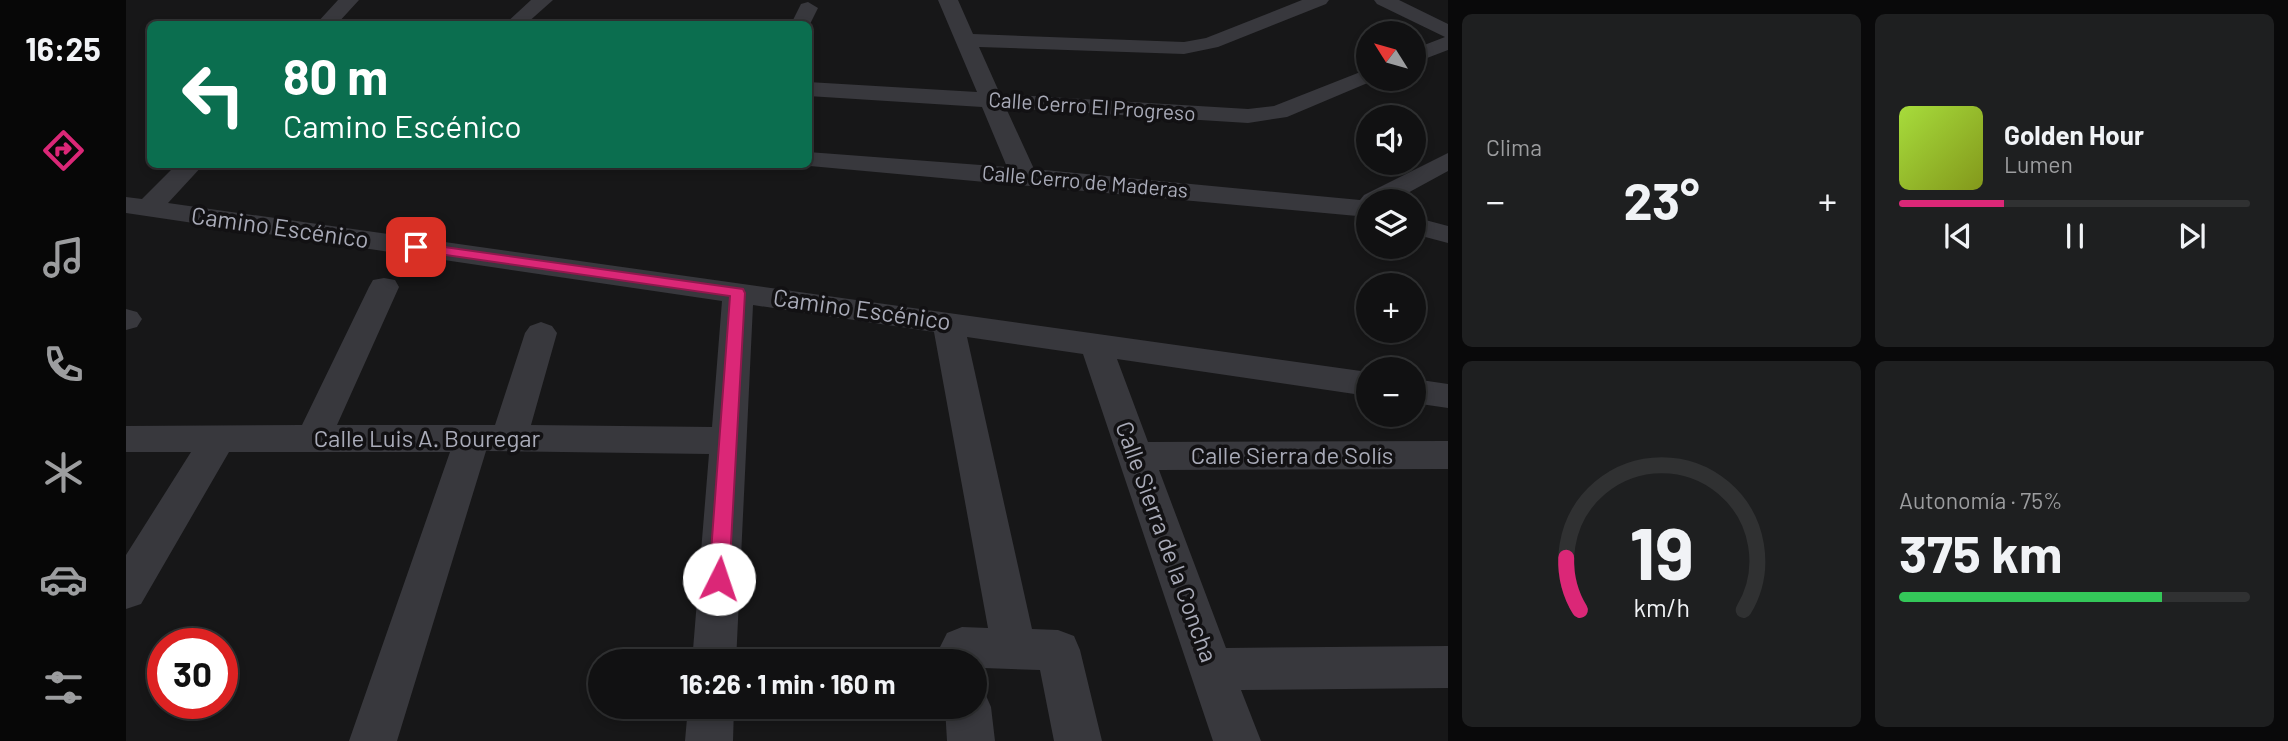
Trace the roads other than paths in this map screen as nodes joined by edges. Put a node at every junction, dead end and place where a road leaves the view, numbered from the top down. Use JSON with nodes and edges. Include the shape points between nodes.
{"nodes":[{"id":1,"x":349,"y":0,"type":"edge"},
{"id":2,"x":543,"y":0,"type":"edge"},
{"id":3,"x":948,"y":0,"type":"edge"},
{"id":4,"x":1319,"y":0,"type":"edge"},
{"id":5,"x":1384,"y":0,"type":"edge"},
{"id":6,"x":329,"y":21,"type":"edge"},
{"id":7,"x":518,"y":21,"type":"edge"},
{"id":8,"x":1448,"y":32,"type":"edge"},
{"id":9,"x":966,"y":40,"type":"junction"},
{"id":10,"x":1448,"y":43,"type":"edge"},
{"id":11,"x":1426,"y":52,"type":"edge"},
{"id":12,"x":1356,"y":81,"type":"edge"},
{"id":13,"x":812,"y":89,"type":"edge"},
{"id":14,"x":992,"y":101,"type":"junction"},
{"id":15,"x":812,"y":160,"type":"edge"},
{"id":16,"x":1448,"y":161,"type":"edge"},
{"id":17,"x":187,"y":168,"type":"edge"},
{"id":18,"x":1024,"y":176,"type":"junction"},
{"id":19,"x":1397,"y":189,"type":"edge"},
{"id":20,"x":1356,"y":204,"type":"edge"},
{"id":21,"x":137,"y":207,"type":"edge"},
{"id":22,"x":1426,"y":229,"type":"edge"},
{"id":23,"x":1448,"y":235,"type":"edge"},
{"id":24,"x":384,"y":287,"type":"dead end"},
{"id":25,"x":738,"y":293,"type":"junction"},
{"id":26,"x":948,"y":323,"type":"junction"},
{"id":27,"x":541,"y":333,"type":"dead end"},
{"id":28,"x":1095,"y":344,"type":"junction"},
{"id":29,"x":1356,"y":382,"type":"edge"},
{"id":30,"x":1426,"y":393,"type":"edge"},
{"id":31,"x":1448,"y":396,"type":"edge"},
{"id":32,"x":126,"y":439,"type":"edge"},
{"id":33,"x":218,"y":439,"type":"junction"},
{"id":34,"x":313,"y":439,"type":"junction"},
{"id":35,"x":491,"y":439,"type":"junction"},
{"id":36,"x":727,"y":441,"type":"junction"},
{"id":37,"x":1448,"y":455,"type":"edge"},
{"id":38,"x":1136,"y":456,"type":"junction"},
{"id":39,"x":126,"y":591,"type":"edge"},
{"id":40,"x":715,"y":649,"type":"edge"},
{"id":41,"x":962,"y":649,"type":"edge"},
{"id":42,"x":1014,"y":649,"type":"junction"},
{"id":43,"x":1448,"y":667,"type":"edge"},
{"id":44,"x":1212,"y":669,"type":"junction"},
{"id":45,"x":710,"y":719,"type":"edge"},
{"id":46,"x":969,"y":719,"type":"edge"},
{"id":47,"x":373,"y":741,"type":"edge"},
{"id":48,"x":709,"y":741,"type":"edge"},
{"id":49,"x":971,"y":741,"type":"edge"},
{"id":50,"x":1079,"y":741,"type":"edge"},
{"id":51,"x":1237,"y":741,"type":"edge"}],
"edges":[{"from":1,"to":6,"type":"street"},
{"from":2,"to":7,"type":"street"},
{"from":3,"to":9,"type":"street"},
{"from":4,"to":9,"type":"street","via":[[1211,43],[1184,48]]},
{"from":5,"to":8,"type":"street"},
{"from":9,"to":14,"type":"street"},
{"from":10,"to":11,"type":"street"},
{"from":12,"to":14,"type":"street","name":"Calle Cerro El Progreso","via":[[1265,115]]},
{"from":13,"to":14,"type":"street","name":"Calle Cerro El Progreso"},
{"from":14,"to":18,"type":"street"},
{"from":15,"to":18,"type":"street","name":"Calle Cerro de Maderas"},
{"from":16,"to":19,"type":"street"},
{"from":17,"to":21,"type":"street"},
{"from":18,"to":20,"type":"street","name":"Calle Cerro de Maderas"},
{"from":21,"to":25,"type":"street","name":"Camino Escénico"},
{"from":22,"to":23,"type":"street"},
{"from":24,"to":34,"type":"street"},
{"from":25,"to":26,"type":"street","name":"Camino Escénico"},
{"from":25,"to":36,"type":"street"},
{"from":26,"to":28,"type":"street","name":"Camino Escénico"},
{"from":26,"to":42,"type":"street"},
{"from":27,"to":35,"type":"street"},
{"from":28,"to":29,"type":"street","name":"Camino Escénico"},
{"from":28,"to":38,"type":"street","name":"Calle Sierra de la Concha"},
{"from":30,"to":31,"type":"street"},
{"from":32,"to":33,"type":"street","name":"Calle Luis A. Bouregar"},
{"from":33,"to":34,"type":"street","name":"Calle Luis A. Bouregar"},
{"from":33,"to":39,"type":"street"},
{"from":34,"to":35,"type":"street","name":"Calle Luis A. Bouregar"},
{"from":35,"to":36,"type":"street","name":"Calle Luis A. Bouregar"},
{"from":35,"to":47,"type":"street"},
{"from":36,"to":40,"type":"street"},
{"from":37,"to":38,"type":"street","name":"Calle Sierra de Solís"},
{"from":38,"to":44,"type":"street","name":"Calle Sierra de la Concha"},
{"from":41,"to":42,"type":"street"},
{"from":42,"to":50,"type":"street","via":[[1058,650]]},
{"from":43,"to":44,"type":"street"},
{"from":44,"to":51,"type":"street","name":"Calle Sierra de la Concha"},
{"from":45,"to":48,"type":"street"},
{"from":46,"to":49,"type":"street"}]}
